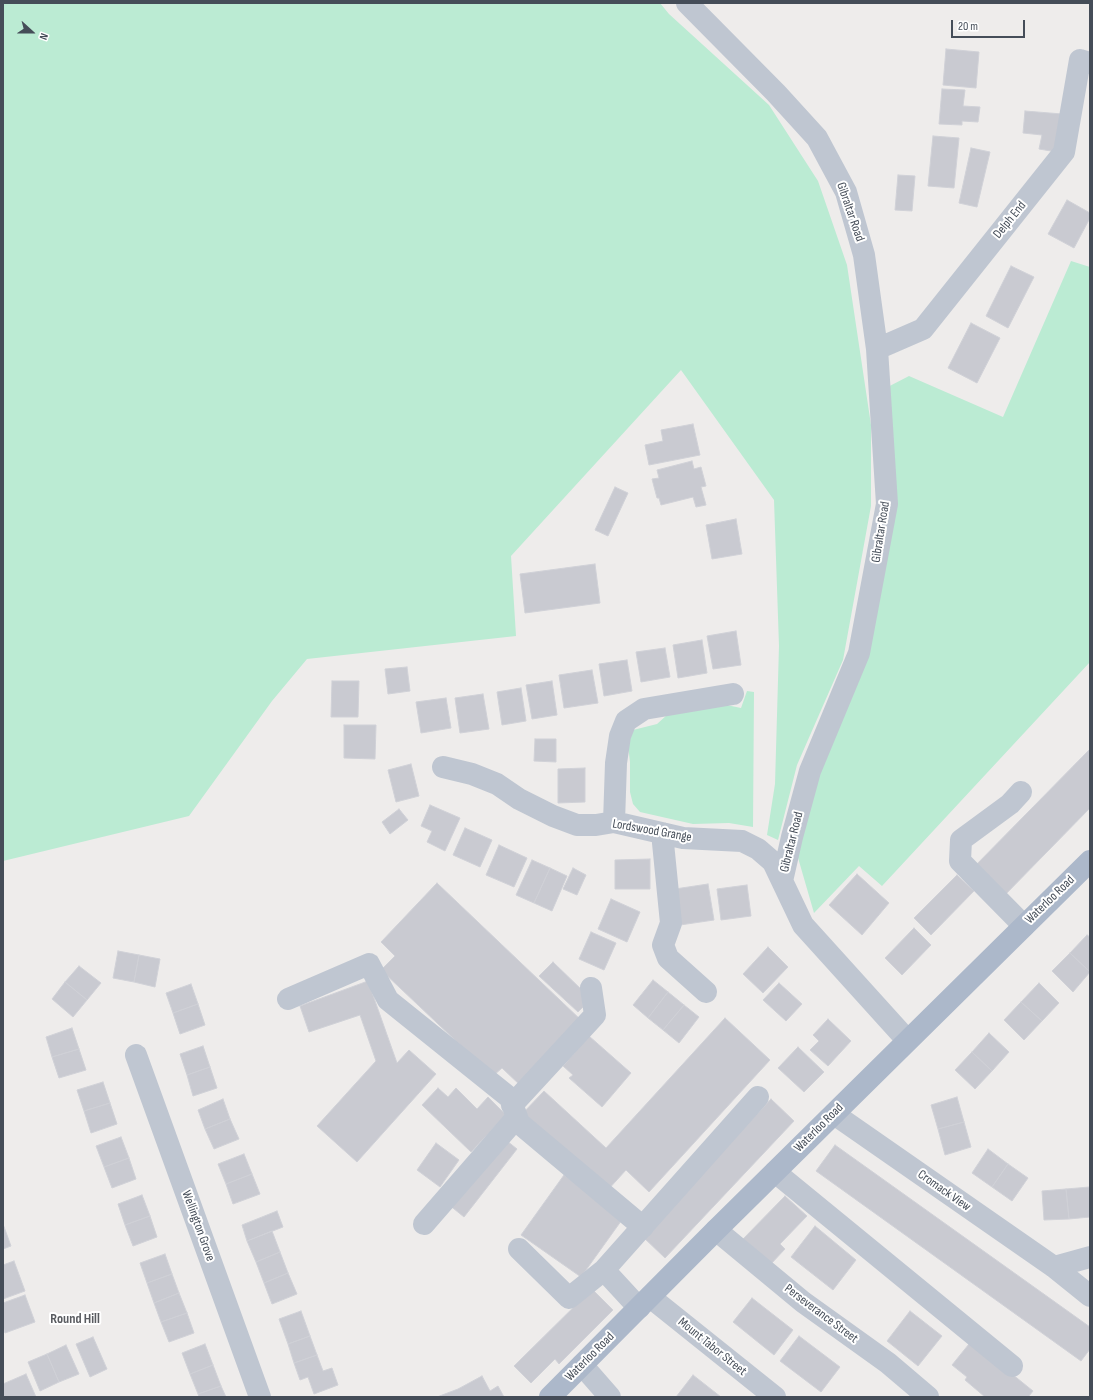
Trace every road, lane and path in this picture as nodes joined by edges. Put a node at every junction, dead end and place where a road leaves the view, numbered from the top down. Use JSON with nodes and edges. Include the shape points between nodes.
{"nodes":[{"id":1,"x":687,"y":3,"type":"edge"},
{"id":2,"x":1090,"y":63,"type":"edge"},
{"id":3,"x":877,"y":349,"type":"junction"},
{"id":4,"x":733,"y":694,"type":"dead end"},
{"id":5,"x":443,"y":767,"type":"dead end"},
{"id":6,"x":1021,"y":792,"type":"dead end"},
{"id":7,"x":614,"y":822,"type":"junction"},
{"id":8,"x":662,"y":833,"type":"junction"},
{"id":9,"x":1090,"y":861,"type":"edge"},
{"id":10,"x":782,"y":881,"type":"junction"},
{"id":11,"x":1024,"y":926,"type":"junction"},
{"id":12,"x":591,"y":988,"type":"dead end"},
{"id":13,"x":706,"y":992,"type":"dead end"},
{"id":14,"x":288,"y":999,"type":"dead end"},
{"id":15,"x":907,"y":1040,"type":"junction"},
{"id":16,"x":136,"y":1055,"type":"dead end"},
{"id":17,"x":758,"y":1097,"type":"dead end"},
{"id":18,"x":514,"y":1111,"type":"junction"},
{"id":19,"x":834,"y":1114,"type":"junction"},
{"id":20,"x":775,"y":1172,"type":"junction"},
{"id":21,"x":424,"y":1224,"type":"dead end"},
{"id":22,"x":643,"y":1227,"type":"junction"},
{"id":23,"x":716,"y":1230,"type":"junction"},
{"id":24,"x":519,"y":1249,"type":"dead end"},
{"id":25,"x":1090,"y":1257,"type":"edge"},
{"id":26,"x":1054,"y":1268,"type":"junction"},
{"id":27,"x":604,"y":1270,"type":"junction"},
{"id":28,"x":1090,"y":1296,"type":"edge"},
{"id":29,"x":644,"y":1302,"type":"junction"},
{"id":30,"x":582,"y":1365,"type":"junction"},
{"id":31,"x":1012,"y":1366,"type":"dead end"},
{"id":32,"x":260,"y":1397,"type":"edge"},
{"id":33,"x":550,"y":1397,"type":"edge"},
{"id":34,"x":610,"y":1397,"type":"edge"},
{"id":35,"x":775,"y":1397,"type":"edge"},
{"id":36,"x":928,"y":1397,"type":"edge"}],
"edges":[{"from":1,"to":3,"type":"street","name":"Gibraltar Road","via":[[817,138],[846,192],[864,255]]},
{"from":2,"to":3,"type":"street","name":"Delph End","via":[[1080,60],[1064,152],[923,329]]},
{"from":3,"to":10,"type":"street","name":"Gibraltar Road","via":[[887,504],[859,653],[810,771]]},
{"from":4,"to":7,"type":"street","via":[[644,709],[626,721],[620,736],[616,763]]},
{"from":5,"to":7,"type":"street","name":"Lordswood Grange","via":[[472,774],[497,784],[519,800],[577,825]]},
{"from":6,"to":11,"type":"street","via":[[1010,804],[961,840],[960,861]]},
{"from":7,"to":8,"type":"street","name":"Lordswood Grange"},
{"from":8,"to":10,"type":"street","name":"Lordswood Grange","via":[[700,840],[742,841],[758,849],[773,862]]},
{"from":8,"to":13,"type":"street","via":[[671,923],[663,945],[668,958]]},
{"from":9,"to":11,"type":"main road","name":"Waterloo Road"},
{"from":10,"to":15,"type":"street","name":"Gibraltar Road","via":[[803,925]]},
{"from":11,"to":15,"type":"main road","name":"Waterloo Road"},
{"from":12,"to":18,"type":"street","via":[[595,1014]]},
{"from":14,"to":18,"type":"street","via":[[369,964],[388,1000],[510,1098]]},
{"from":15,"to":19,"type":"main road","name":"Waterloo Road"},
{"from":16,"to":32,"type":"street","name":"Wellington Grove"},
{"from":17,"to":22,"type":"street"},
{"from":18,"to":21,"type":"street"},
{"from":18,"to":22,"type":"street","via":[[519,1123]]},
{"from":19,"to":20,"type":"main road","name":"Waterloo Road"},
{"from":19,"to":26,"type":"street","name":"Cromack View"},
{"from":20,"to":23,"type":"main road","name":"Waterloo Road"},
{"from":20,"to":31,"type":"street"},
{"from":22,"to":27,"type":"street"},
{"from":23,"to":29,"type":"main road","name":"Waterloo Road"},
{"from":23,"to":36,"type":"street","name":"Perseverance Street","via":[[803,1302],[888,1363]]},
{"from":24,"to":27,"type":"street","via":[[569,1298]]},
{"from":25,"to":26,"type":"street"},
{"from":26,"to":28,"type":"street","name":"Cromack View"},
{"from":27,"to":29,"type":"street","name":"Mount Tabor Street"},
{"from":29,"to":30,"type":"main road","name":"Waterloo Road"},
{"from":29,"to":35,"type":"street","name":"Mount Tabor Street"},
{"from":30,"to":33,"type":"main road","name":"Waterloo Road"},
{"from":30,"to":34,"type":"street"}]}
